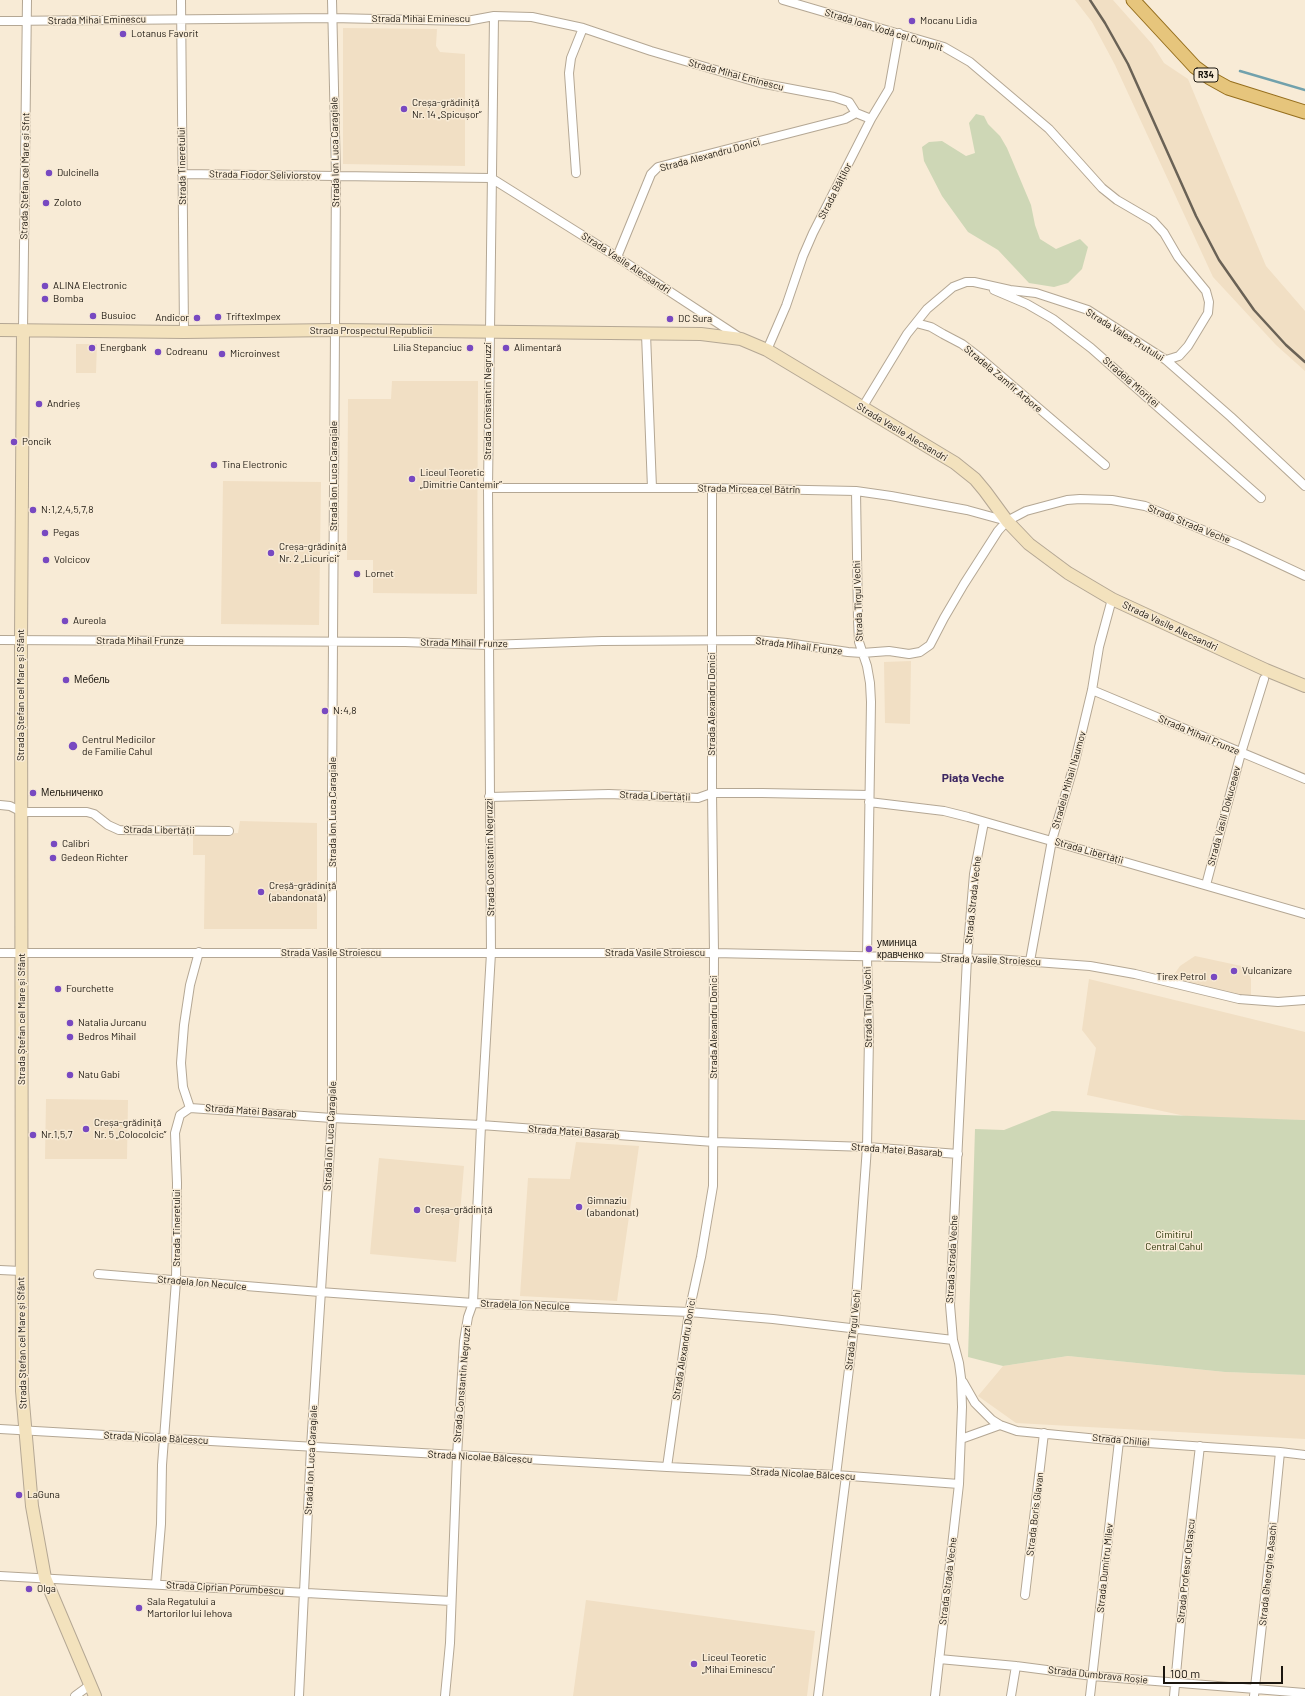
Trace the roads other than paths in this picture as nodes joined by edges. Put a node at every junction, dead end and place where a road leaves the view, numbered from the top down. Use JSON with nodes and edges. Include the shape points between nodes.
{"nodes":[{"id":1,"x":27,"y":0,"type":"edge"},
{"id":2,"x":181,"y":0,"type":"edge"},
{"id":3,"x":332,"y":0,"type":"edge"},
{"id":4,"x":783,"y":0,"type":"edge"},
{"id":5,"x":1132,"y":0,"type":"edge"},
{"id":6,"x":494,"y":16,"type":"junction"},
{"id":7,"x":332,"y":18,"type":"junction"},
{"id":8,"x":181,"y":19,"type":"junction"},
{"id":9,"x":0,"y":21,"type":"edge"},
{"id":10,"x":27,"y":21,"type":"junction"},
{"id":11,"x":583,"y":28,"type":"junction"},
{"id":12,"x":899,"y":33,"type":"junction"},
{"id":13,"x":1305,"y":112,"type":"edge"},
{"id":14,"x":856,"y":113,"type":"junction"},
{"id":15,"x":871,"y":119,"type":"junction"},
{"id":16,"x":576,"y":173,"type":"dead end"},
{"id":17,"x":182,"y":174,"type":"junction"},
{"id":18,"x":336,"y":176,"type":"junction"},
{"id":19,"x":491,"y":178,"type":"junction"},
{"id":20,"x":617,"y":257,"type":"junction"},
{"id":21,"x":989,"y":286,"type":"junction"},
{"id":22,"x":916,"y":323,"type":"junction"},
{"id":23,"x":0,"y":330,"type":"edge"},
{"id":24,"x":23,"y":330,"type":"junction"},
{"id":25,"x":335,"y":330,"type":"junction"},
{"id":26,"x":184,"y":332,"type":"junction"},
{"id":27,"x":489,"y":332,"type":"junction"},
{"id":28,"x":646,"y":334,"type":"junction"},
{"id":29,"x":741,"y":339,"type":"junction"},
{"id":30,"x":767,"y":350,"type":"junction"},
{"id":31,"x":1166,"y":360,"type":"junction"},
{"id":32,"x":862,"y":408,"type":"junction"},
{"id":33,"x":1105,"y":465,"type":"dead end"},
{"id":34,"x":1305,"y":486,"type":"edge"},
{"id":35,"x":488,"y":488,"type":"junction"},
{"id":36,"x":652,"y":488,"type":"junction"},
{"id":37,"x":712,"y":488,"type":"junction"},
{"id":38,"x":856,"y":491,"type":"junction"},
{"id":39,"x":1261,"y":498,"type":"dead end"},
{"id":40,"x":1007,"y":521,"type":"junction"},
{"id":41,"x":1305,"y":576,"type":"edge"},
{"id":42,"x":1112,"y":599,"type":"junction"},
{"id":43,"x":0,"y":640,"type":"edge"},
{"id":44,"x":21,"y":640,"type":"junction"},
{"id":45,"x":713,"y":640,"type":"junction"},
{"id":46,"x":334,"y":643,"type":"junction"},
{"id":47,"x":488,"y":645,"type":"junction"},
{"id":48,"x":926,"y":649,"type":"joint"},
{"id":49,"x":862,"y":653,"type":"junction"},
{"id":50,"x":1264,"y":679,"type":"dead end"},
{"id":51,"x":1305,"y":686,"type":"edge"},
{"id":52,"x":1092,"y":690,"type":"junction"},
{"id":53,"x":1241,"y":753,"type":"junction"},
{"id":54,"x":1305,"y":779,"type":"edge"},
{"id":55,"x":712,"y":793,"type":"junction"},
{"id":56,"x":489,"y":797,"type":"junction"},
{"id":57,"x":869,"y":799,"type":"junction"},
{"id":58,"x":0,"y":804,"type":"edge"},
{"id":59,"x":22,"y":812,"type":"junction"},
{"id":60,"x":984,"y":822,"type":"junction"},
{"id":61,"x":229,"y":830,"type":"dead end"},
{"id":62,"x":1052,"y":840,"type":"junction"},
{"id":63,"x":1206,"y":886,"type":"junction"},
{"id":64,"x":1305,"y":914,"type":"edge"},
{"id":65,"x":199,"y":952,"type":"junction"},
{"id":66,"x":0,"y":953,"type":"edge"},
{"id":67,"x":22,"y":953,"type":"junction"},
{"id":68,"x":333,"y":953,"type":"junction"},
{"id":69,"x":491,"y":953,"type":"junction"},
{"id":70,"x":714,"y":953,"type":"junction"},
{"id":71,"x":867,"y":957,"type":"junction"},
{"id":72,"x":966,"y":958,"type":"junction"},
{"id":73,"x":1030,"y":961,"type":"junction"},
{"id":74,"x":1305,"y":1000,"type":"edge"},
{"id":75,"x":190,"y":1108,"type":"junction"},
{"id":76,"x":332,"y":1118,"type":"junction"},
{"id":77,"x":481,"y":1125,"type":"junction"},
{"id":78,"x":714,"y":1142,"type":"junction"},
{"id":79,"x":867,"y":1147,"type":"junction"},
{"id":80,"x":958,"y":1154,"type":"junction"},
{"id":81,"x":0,"y":1270,"type":"edge"},
{"id":82,"x":21,"y":1271,"type":"junction"},
{"id":83,"x":98,"y":1274,"type":"dead end"},
{"id":84,"x":176,"y":1281,"type":"junction"},
{"id":85,"x":320,"y":1292,"type":"junction"},
{"id":86,"x":473,"y":1303,"type":"junction"},
{"id":87,"x":689,"y":1312,"type":"junction"},
{"id":88,"x":854,"y":1328,"type":"junction"},
{"id":89,"x":952,"y":1340,"type":"junction"},
{"id":90,"x":962,"y":1378,"type":"junction"},
{"id":91,"x":1000,"y":1425,"type":"junction"},
{"id":92,"x":0,"y":1429,"type":"edge"},
{"id":93,"x":24,"y":1431,"type":"junction"},
{"id":94,"x":1044,"y":1433,"type":"junction"},
{"id":95,"x":165,"y":1438,"type":"junction"},
{"id":96,"x":961,"y":1439,"type":"junction"},
{"id":97,"x":1119,"y":1441,"type":"junction"},
{"id":98,"x":1200,"y":1446,"type":"junction"},
{"id":99,"x":311,"y":1447,"type":"junction"},
{"id":100,"x":1280,"y":1452,"type":"junction"},
{"id":101,"x":457,"y":1456,"type":"junction"},
{"id":102,"x":1305,"y":1456,"type":"edge"},
{"id":103,"x":666,"y":1467,"type":"junction"},
{"id":104,"x":836,"y":1474,"type":"junction"},
{"id":105,"x":846,"y":1476,"type":"junction"},
{"id":106,"x":959,"y":1484,"type":"junction"},
{"id":107,"x":0,"y":1576,"type":"edge"},
{"id":108,"x":46,"y":1578,"type":"junction"},
{"id":109,"x":156,"y":1584,"type":"junction"},
{"id":110,"x":304,"y":1593,"type":"junction"},
{"id":111,"x":1026,"y":1595,"type":"dead end"},
{"id":112,"x":450,"y":1600,"type":"junction"},
{"id":113,"x":939,"y":1659,"type":"junction"},
{"id":114,"x":1016,"y":1666,"type":"junction"},
{"id":115,"x":1093,"y":1676,"type":"junction"},
{"id":116,"x":1176,"y":1682,"type":"junction"},
{"id":117,"x":92,"y":1691,"type":"edge"},
{"id":118,"x":1254,"y":1692,"type":"edge"},
{"id":119,"x":1305,"y":1693,"type":"edge"},
{"id":120,"x":75,"y":1696,"type":"edge"},
{"id":121,"x":299,"y":1696,"type":"edge"},
{"id":122,"x":445,"y":1696,"type":"edge"},
{"id":123,"x":818,"y":1696,"type":"edge"},
{"id":124,"x":935,"y":1696,"type":"edge"},
{"id":125,"x":1011,"y":1696,"type":"edge"},
{"id":126,"x":1090,"y":1696,"type":"edge"},
{"id":127,"x":1174,"y":1696,"type":"edge"}],
"edges":[{"from":1,"to":10,"type":"street"},
{"from":2,"to":8,"type":"street","name":"Strada Tineretului"},
{"from":3,"to":7,"type":"street","name":"Strada Ion Luca Caragiale"},
{"from":4,"to":12,"type":"street","name":"Strada Ioan Vodă cel Cumplit"},
{"from":5,"to":13,"type":"main road","number":"R34","via":[[1195,67],[1210,78],[1228,88]]},
{"from":6,"to":7,"type":"street","name":"Strada Mihai Eminescu","via":[[467,21]]},
{"from":6,"to":11,"type":"street","name":"Strada Mihai Eminescu","via":[[532,18]]},
{"from":6,"to":19,"type":"street","name":"Strada Constantin Negruzzi"},
{"from":7,"to":8,"type":"street","name":"Strada Mihai Eminescu"},
{"from":7,"to":18,"type":"street","name":"Strada Ion Luca Caragiale"},
{"from":8,"to":10,"type":"street","name":"Strada Mihai Eminescu"},
{"from":8,"to":17,"type":"street","name":"Strada Tineretului"},
{"from":9,"to":10,"type":"street","name":"Strada Mihai Eminescu"},
{"from":10,"to":24,"type":"street","name":"Strada Ștefan cel Mare și Sfnt"},
{"from":11,"to":14,"type":"street","name":"Strada Mihai Eminescu","via":[[752,80],[834,97],[849,102]]},
{"from":11,"to":16,"type":"street","via":[[571,58],[569,73]]},
{"from":12,"to":15,"type":"street","name":"Strada Bălților","via":[[889,89]]},
{"from":12,"to":31,"type":"street","name":"Strada Ioan Vodă cel Cumplit","via":[[944,47],[970,62],[1049,129],[1102,188],[1153,221],[1164,233],[1178,257],[1206,291],[1209,302],[1208,313],[1188,346],[1179,356]]},
{"from":14,"to":15,"type":"street","name":"Strada Mihai Eminescu"},
{"from":14,"to":20,"type":"street","name":"Strada Alexandru Donici","via":[[845,120],[658,167],[651,174]]},
{"from":15,"to":30,"type":"street","name":"Strada Bălților","via":[[808,245]]},
{"from":17,"to":18,"type":"street","name":"Strada Fiodor Seliviorstov"},
{"from":17,"to":26,"type":"street","name":"Strada Tineretului"},
{"from":18,"to":19,"type":"street","name":"Strada Fiodor Seliviorstov"},
{"from":18,"to":25,"type":"street","name":"Strada Ion Luca Caragiale"},
{"from":19,"to":20,"type":"street","name":"Strada Vasile Alecsandri"},
{"from":19,"to":27,"type":"street","name":"Strada Constantin Negruzzi"},
{"from":20,"to":29,"type":"street","name":"Strada Vasile Alecsandri"},
{"from":21,"to":22,"type":"street","name":"Strada Valea Prutului","via":[[966,282],[953,287],[927,309]]},
{"from":21,"to":31,"type":"street","name":"Strada Valea Prutului","via":[[1036,294],[1088,310]]},
{"from":21,"to":39,"type":"street","name":"Stradela Mioriței","via":[[1053,319],[1092,348]]},
{"from":22,"to":32,"type":"street"},
{"from":22,"to":33,"type":"street","name":"Stradela Zamfir Arbore","via":[[931,327],[962,344]]},
{"from":23,"to":24,"type":"main road","name":"Strada Prospectul Republicii"},
{"from":24,"to":26,"type":"main road","name":"Strada Prospectul Republicii"},
{"from":24,"to":44,"type":"main road","name":"Strada Ștefan cel Mare și Sfânt"},
{"from":25,"to":26,"type":"main road","name":"Strada Prospectul Republicii"},
{"from":25,"to":27,"type":"main road","name":"Strada Prospectul Republicii"},
{"from":25,"to":46,"type":"street","name":"Strada Ion Luca Caragiale"},
{"from":27,"to":28,"type":"main road","name":"Strada Prospectul Republicii"},
{"from":27,"to":35,"type":"street","name":"Strada Constantin Negruzzi"},
{"from":28,"to":29,"type":"main road","name":"Strada Prospectul Republicii","via":[[712,335]]},
{"from":28,"to":36,"type":"street"},
{"from":29,"to":30,"type":"main road","name":"Strada Vasile Alecsandri"},
{"from":30,"to":32,"type":"main road","name":"Strada Vasile Alecsandri"},
{"from":31,"to":34,"type":"street","name":"Strada Valea Prutului"},
{"from":32,"to":40,"type":"main road","name":"Strada Vasile Alecsandri","via":[[964,471],[986,491]]},
{"from":35,"to":36,"type":"street","name":"Strada Mircea cel Bătrîn"},
{"from":35,"to":47,"type":"street","name":"Strada Constantin Negruzzi"},
{"from":36,"to":37,"type":"street","name":"Strada Mircea cel Bătrîn"},
{"from":37,"to":38,"type":"street","name":"Strada Mircea cel Bătrîn"},
{"from":37,"to":45,"type":"street","name":"Strada Alexandru Donici"},
{"from":38,"to":40,"type":"street","name":"Strada Mircea cel Bătrîn","via":[[960,508]]},
{"from":38,"to":49,"type":"street","name":"Strada Tîrgul Vechi","via":[[858,620]]},
{"from":40,"to":41,"type":"street","name":"Strada Strada Veche","via":[[1026,511],[1067,500],[1112,500],[1145,506]]},
{"from":40,"to":42,"type":"main road","name":"Strada Vasile Alecsandri","via":[[1046,558]]},
{"from":40,"to":48,"type":"street","name":"Strada Strada Veche","via":[[998,531]]},
{"from":42,"to":51,"type":"main road","name":"Strada Vasile Alecsandri"},
{"from":42,"to":52,"type":"street","name":"Stradela Mihail Naumov"},
{"from":43,"to":44,"type":"street","name":"Strada Mihail Frunze"},
{"from":44,"to":46,"type":"street","name":"Strada Mihail Frunze"},
{"from":44,"to":59,"type":"main road","name":"Strada Ștefan cel Mare și Sfânt"},
{"from":45,"to":47,"type":"street","name":"Strada Mihail Frunze"},
{"from":45,"to":49,"type":"street","name":"Strada Mihail Frunze","via":[[787,643]]},
{"from":45,"to":55,"type":"street","name":"Strada Alexandru Donici"},
{"from":46,"to":47,"type":"street","name":"Strada Mihail Frunze"},
{"from":46,"to":68,"type":"street","name":"Strada Ion Luca Caragiale"},
{"from":47,"to":56,"type":"street","name":"Strada Constantin Negruzzi"},
{"from":48,"to":49,"type":"street","name":"Strada Mihail Frunze","via":[[909,654],[889,651]]},
{"from":49,"to":57,"type":"street","name":"Strada Tîrgul Vechi","via":[[870,683]]},
{"from":50,"to":53,"type":"street","name":"Strada Vasili Dokuceaev"},
{"from":52,"to":53,"type":"street","name":"Strada Mihail Frunze"},
{"from":52,"to":62,"type":"street","name":"Stradela Mihail Naumov"},
{"from":53,"to":54,"type":"street","name":"Strada Mihail Frunze"},
{"from":53,"to":63,"type":"street","name":"Strada Vasili Dokuceaev"},
{"from":55,"to":56,"type":"street","name":"Strada Libertății","via":[[698,798],[609,794]]},
{"from":55,"to":57,"type":"street","name":"Strada Libertății"},
{"from":55,"to":70,"type":"street","name":"Strada Alexandru Donici"},
{"from":56,"to":69,"type":"street","name":"Strada Constantin Negruzzi"},
{"from":57,"to":60,"type":"street","name":"Strada Libertății","via":[[944,811]]},
{"from":57,"to":71,"type":"street","name":"Strada Tîrgul Vechi"},
{"from":58,"to":59,"type":"street","name":"Strada Libertății"},
{"from":59,"to":61,"type":"street","name":"Strada Libertății","via":[[87,812],[119,830]]},
{"from":59,"to":67,"type":"main road","name":"Strada Ștefan cel Mare și Sfânt"},
{"from":60,"to":62,"type":"street","name":"Strada Libertății"},
{"from":60,"to":72,"type":"street","name":"Strada Strada Veche","via":[[974,874]]},
{"from":62,"to":63,"type":"street","name":"Strada Libertății"},
{"from":62,"to":73,"type":"street","name":"Stradela Mihail Naumov"},
{"from":63,"to":64,"type":"street","name":"Strada Libertății"},
{"from":65,"to":67,"type":"street","name":"Strada Vasile Stroiescu"},
{"from":65,"to":68,"type":"street","name":"Strada Vasile Stroiescu"},
{"from":65,"to":75,"type":"street","via":[[190,984],[181,1064],[183,1087]]},
{"from":66,"to":67,"type":"street","name":"Strada Vasile Stroiescu"},
{"from":67,"to":82,"type":"main road","name":"Strada Ștefan cel Mare și Sfânt"},
{"from":68,"to":69,"type":"street","name":"Strada Vasile Stroiescu"},
{"from":68,"to":76,"type":"street","name":"Strada Ion Luca Caragiale"},
{"from":69,"to":70,"type":"street","name":"Strada Vasile Stroiescu"},
{"from":69,"to":77,"type":"street","name":"Strada Constantin Negruzzi"},
{"from":70,"to":71,"type":"street","name":"Strada Vasile Stroiescu"},
{"from":70,"to":78,"type":"street","name":"Strada Alexandru Donici"},
{"from":71,"to":72,"type":"street","name":"Strada Vasile Stroiescu"},
{"from":71,"to":79,"type":"street","name":"Strada Tîrgul Vechi"},
{"from":72,"to":73,"type":"street","name":"Strada Vasile Stroiescu"},
{"from":72,"to":80,"type":"street","name":"Strada Strada Veche"},
{"from":73,"to":74,"type":"street","name":"Strada Vasile Stroiescu","via":[[1090,966],[1135,974],[1239,999],[1278,1002]]},
{"from":75,"to":76,"type":"street","name":"Strada Matei Basarab"},
{"from":75,"to":84,"type":"street","name":"Strada Tineretului","via":[[180,1115],[175,1133]]},
{"from":76,"to":77,"type":"street","name":"Strada Matei Basarab"},
{"from":76,"to":85,"type":"street","name":"Strada Ion Luca Caragiale"},
{"from":77,"to":78,"type":"street","name":"Strada Matei Basarab"},
{"from":77,"to":86,"type":"street","name":"Strada Constantin Negruzzi"},
{"from":78,"to":79,"type":"street","name":"Strada Matei Basarab"},
{"from":78,"to":87,"type":"street","name":"Strada Alexandru Donici","via":[[713,1186]]},
{"from":79,"to":80,"type":"street","name":"Strada Matei Basarab"},
{"from":79,"to":88,"type":"street","name":"Strada Tîrgul Vechi"},
{"from":80,"to":89,"type":"street","name":"Strada Strada Veche","via":[[950,1306]]},
{"from":81,"to":82,"type":"street"},
{"from":82,"to":93,"type":"main road","name":"Strada Ștefan cel Mare și Sfânt"},
{"from":83,"to":84,"type":"street","name":"Stradela Ion Neculce"},
{"from":84,"to":85,"type":"street","name":"Stradela Ion Neculce"},
{"from":84,"to":95,"type":"street","name":"Strada Tineretului"},
{"from":85,"to":86,"type":"street","name":"Stradela Ion Neculce"},
{"from":85,"to":99,"type":"street","name":"Strada Ion Luca Caragiale"},
{"from":86,"to":87,"type":"street","name":"Stradela Ion Neculce"},
{"from":86,"to":101,"type":"street","name":"Strada Constantin Negruzzi","via":[[464,1341]]},
{"from":87,"to":88,"type":"street","name":"Stradela Ion Neculce"},
{"from":87,"to":103,"type":"street","name":"Strada Alexandru Donici"},
{"from":88,"to":89,"type":"street","name":"Stradela Ion Neculce"},
{"from":88,"to":104,"type":"street","name":"Strada Tîrgul Vechi"},
{"from":89,"to":90,"type":"street","name":"Strada Strada Veche"},
{"from":90,"to":91,"type":"street","name":"Strada Chiliei","via":[[975,1403]]},
{"from":90,"to":96,"type":"street","name":"Strada Strada Veche"},
{"from":91,"to":94,"type":"street","name":"Strada Chiliei","via":[[1017,1431]]},
{"from":91,"to":96,"type":"street"},
{"from":92,"to":93,"type":"street","name":"Strada Nicolae Bălcescu"},
{"from":93,"to":95,"type":"street","name":"Strada Nicolae Bălcescu"},
{"from":93,"to":108,"type":"main road","name":"Strada Ștefan cel Mare și Sfânt","via":[[32,1506]]},
{"from":94,"to":97,"type":"street","name":"Strada Chiliei"},
{"from":94,"to":111,"type":"street","name":"Strada Boris Glavan"},
{"from":95,"to":99,"type":"street","name":"Strada Nicolae Bălcescu"},
{"from":95,"to":109,"type":"street","name":"Strada Tineretului"},
{"from":96,"to":106,"type":"street","name":"Strada Strada Veche"},
{"from":97,"to":98,"type":"street","name":"Strada Chiliei"},
{"from":97,"to":115,"type":"street","name":"Strada Dumitru Milev"},
{"from":98,"to":100,"type":"street","name":"Strada Chiliei"},
{"from":98,"to":116,"type":"street","name":"Strada Profesor Ostașcu"},
{"from":99,"to":101,"type":"street","name":"Strada Nicolae Bălcescu"},
{"from":99,"to":110,"type":"street","name":"Strada Ion Luca Caragiale"},
{"from":100,"to":102,"type":"street","name":"Strada Chiliei"},
{"from":100,"to":118,"type":"street","name":"Strada Gheorghe Asachi"},
{"from":101,"to":103,"type":"street","name":"Strada Nicolae Bălcescu"},
{"from":101,"to":112,"type":"street","name":"Strada Constantin Negruzzi"},
{"from":103,"to":104,"type":"street","name":"Strada Nicolae Bălcescu"},
{"from":104,"to":105,"type":"street","name":"Strada Nicolae Bălcescu"},
{"from":105,"to":106,"type":"street","name":"Strada Nicolae Bălcescu"},
{"from":105,"to":123,"type":"street"},
{"from":106,"to":113,"type":"street","name":"Strada Strada Veche"},
{"from":107,"to":108,"type":"street","name":"Strada Ciprian Porumbescu"},
{"from":108,"to":109,"type":"street","name":"Strada Ciprian Porumbescu"},
{"from":108,"to":117,"type":"main road","name":"Strada Ștefan cel Mare și Sfânt"},
{"from":109,"to":110,"type":"street","name":"Strada Ciprian Porumbescu"},
{"from":110,"to":112,"type":"street","name":"Strada Ciprian Porumbescu"},
{"from":110,"to":121,"type":"street","name":"Strada Ion Luca Caragiale"},
{"from":112,"to":122,"type":"street","name":"Strada Constantin Negruzzi","via":[[450,1643]]},
{"from":113,"to":114,"type":"street","name":"Strada Dumbrava Roșie"},
{"from":113,"to":124,"type":"street","name":"Strada Strada Veche"},
{"from":114,"to":115,"type":"street","name":"Strada Dumbrava Roșie"},
{"from":114,"to":125,"type":"street"},
{"from":115,"to":116,"type":"street","name":"Strada Dumbrava Roșie"},
{"from":115,"to":126,"type":"street","name":"Strada Dumitru Milev"},
{"from":116,"to":118,"type":"street","name":"Strada Dumbrava Roșie"},
{"from":116,"to":127,"type":"street","name":"Strada Profesor Ostașcu"},
{"from":117,"to":120,"type":"street"},
{"from":118,"to":119,"type":"street","name":"Strada Dumbrava Roșie"}]}
